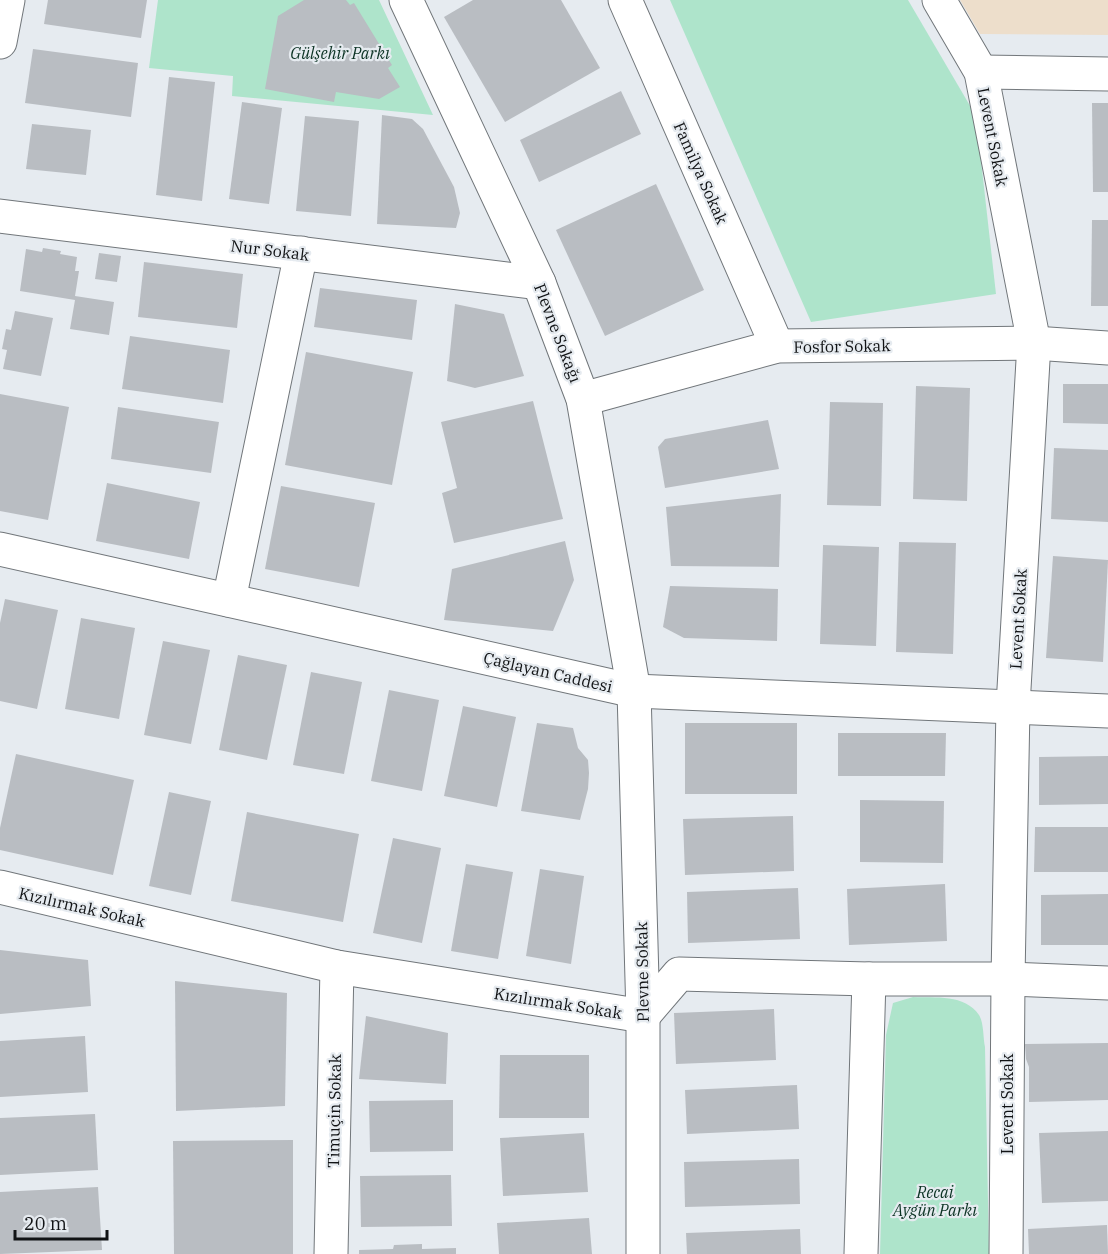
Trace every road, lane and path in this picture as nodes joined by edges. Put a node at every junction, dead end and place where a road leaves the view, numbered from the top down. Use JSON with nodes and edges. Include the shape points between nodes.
{"nodes":[{"id":1,"x":8,"y":0,"type":"edge"},
{"id":2,"x":406,"y":0,"type":"edge"},
{"id":3,"x":625,"y":0,"type":"edge"},
{"id":4,"x":939,"y":0,"type":"edge"},
{"id":5,"x":0,"y":42,"type":"edge"},
{"id":6,"x":981,"y":72,"type":"junction"},
{"id":7,"x":1108,"y":74,"type":"edge"},
{"id":8,"x":0,"y":216,"type":"edge"},
{"id":9,"x":301,"y":253,"type":"junction"},
{"id":10,"x":539,"y":283,"type":"junction"},
{"id":11,"x":1034,"y":343,"type":"junction"},
{"id":12,"x":777,"y":346,"type":"junction"},
{"id":13,"x":1108,"y":348,"type":"edge"},
{"id":14,"x":583,"y":399,"type":"junction"},
{"id":15,"x":0,"y":549,"type":"edge"},
{"id":16,"x":229,"y":600,"type":"junction"},
{"id":17,"x":634,"y":691,"type":"junction"},
{"id":18,"x":1013,"y":706,"type":"junction"},
{"id":19,"x":1108,"y":711,"type":"edge"},
{"id":20,"x":0,"y":887,"type":"edge"},
{"id":21,"x":337,"y":967,"type":"junction"},
{"id":22,"x":869,"y":979,"type":"junction"},
{"id":23,"x":1008,"y":979,"type":"junction"},
{"id":24,"x":1108,"y":983,"type":"edge"},
{"id":25,"x":643,"y":1016,"type":"junction"},
{"id":26,"x":331,"y":1254,"type":"edge"},
{"id":27,"x":643,"y":1254,"type":"edge"},
{"id":28,"x":861,"y":1254,"type":"edge"},
{"id":29,"x":1006,"y":1254,"type":"edge"}],
"edges":[{"from":1,"to":5,"type":"street"},
{"from":2,"to":10,"type":"street","name":"Plevne Sokağı"},
{"from":3,"to":12,"type":"street","name":"Familya Sokak"},
{"from":4,"to":6,"type":"street","name":"Levent Sokak"},
{"from":6,"to":7,"type":"street"},
{"from":6,"to":11,"type":"street","name":"Levent Sokak"},
{"from":8,"to":9,"type":"street","name":"Nur Sokak"},
{"from":9,"to":10,"type":"street","name":"Nur Sokak"},
{"from":9,"to":16,"type":"street"},
{"from":10,"to":14,"type":"street","name":"Plevne Sokağı"},
{"from":11,"to":12,"type":"street","name":"Fosfor Sokak"},
{"from":11,"to":13,"type":"street","name":"Fosfor Sokak"},
{"from":11,"to":18,"type":"street","name":"Levent Sokak"},
{"from":12,"to":14,"type":"street","name":"Fosfor Sokak"},
{"from":14,"to":17,"type":"street","name":"Plevne Sokağı"},
{"from":15,"to":16,"type":"street","name":"Çağlayan Caddesi"},
{"from":16,"to":17,"type":"street","name":"Çağlayan Caddesi"},
{"from":17,"to":18,"type":"street","name":"Çağlayan Caddesi"},
{"from":17,"to":25,"type":"street","name":"Plevne Sokak"},
{"from":18,"to":19,"type":"street","name":"Çağlayan Caddesi"},
{"from":18,"to":23,"type":"street","name":"Levent Sokak"},
{"from":20,"to":21,"type":"street","name":"Kızılırmak Sokak"},
{"from":21,"to":25,"type":"street","name":"Kızılırmak Sokak"},
{"from":21,"to":26,"type":"street","name":"Timuçin Sokak"},
{"from":22,"to":23,"type":"street","name":"Kızılırmak Sokak"},
{"from":22,"to":25,"type":"street","name":"Kızılırmak Sokak","via":[[679,974]]},
{"from":22,"to":28,"type":"street"},
{"from":23,"to":24,"type":"street","name":"Kızılırmak Sokak"},
{"from":23,"to":29,"type":"street","name":"Levent Sokak"},
{"from":25,"to":27,"type":"street","name":"Plevne Sokak"}]}
